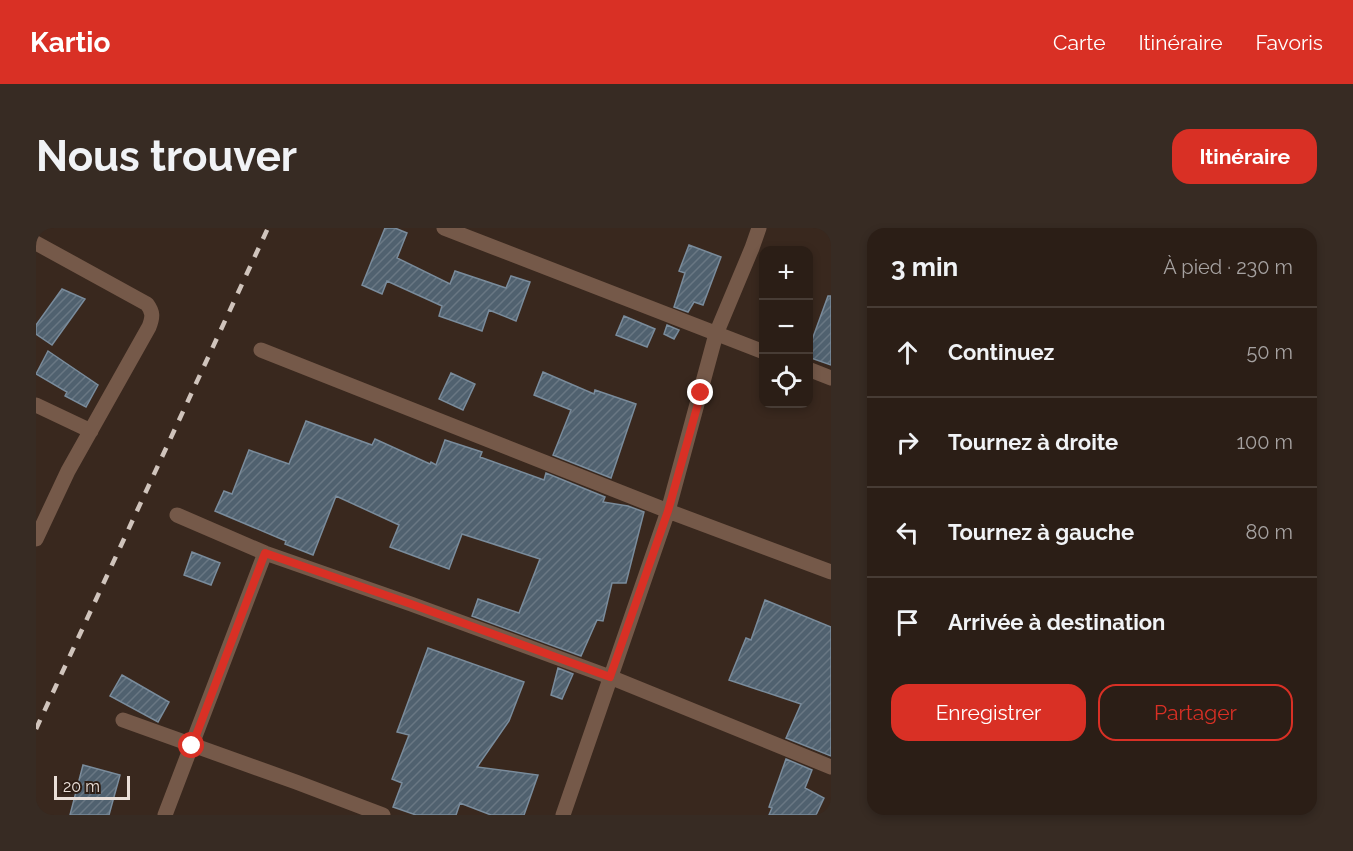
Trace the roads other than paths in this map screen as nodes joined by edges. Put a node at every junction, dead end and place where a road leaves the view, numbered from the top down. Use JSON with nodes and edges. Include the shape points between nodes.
{"nodes":[{"id":1,"x":444,"y":228,"type":"edge"},
{"id":2,"x":759,"y":228,"type":"edge"},
{"id":3,"x":36,"y":243,"type":"edge"},
{"id":4,"x":716,"y":334,"type":"junction"},
{"id":5,"x":261,"y":350,"type":"dead end"},
{"id":6,"x":759,"y":350,"type":"edge"},
{"id":7,"x":813,"y":371,"type":"edge"},
{"id":8,"x":831,"y":378,"type":"edge"},
{"id":9,"x":36,"y":405,"type":"edge"},
{"id":10,"x":91,"y":430,"type":"junction"},
{"id":11,"x":668,"y":511,"type":"junction"},
{"id":12,"x":177,"y":515,"type":"dead end"},
{"id":13,"x":36,"y":540,"type":"edge"},
{"id":14,"x":265,"y":553,"type":"junction"},
{"id":15,"x":831,"y":573,"type":"edge"},
{"id":16,"x":610,"y":677,"type":"junction"},
{"id":17,"x":123,"y":720,"type":"dead end"},
{"id":18,"x":192,"y":746,"type":"junction"},
{"id":19,"x":831,"y":767,"type":"edge"},
{"id":20,"x":165,"y":815,"type":"edge"},
{"id":21,"x":383,"y":815,"type":"edge"},
{"id":22,"x":563,"y":815,"type":"edge"}],
"edges":[{"from":1,"to":4,"type":"street"},
{"from":2,"to":4,"type":"street"},
{"from":3,"to":10,"type":"street","via":[[147,304],[152,311],[149,327]]},
{"from":4,"to":6,"type":"street"},
{"from":4,"to":11,"type":"street"},
{"from":5,"to":11,"type":"street"},
{"from":7,"to":8,"type":"street"},
{"from":9,"to":10,"type":"street"},
{"from":10,"to":13,"type":"street"},
{"from":11,"to":15,"type":"street"},
{"from":11,"to":16,"type":"street"},
{"from":12,"to":14,"type":"street"},
{"from":14,"to":16,"type":"street"},
{"from":14,"to":18,"type":"street"},
{"from":16,"to":19,"type":"street"},
{"from":16,"to":22,"type":"street"},
{"from":17,"to":18,"type":"street"},
{"from":18,"to":20,"type":"street"},
{"from":18,"to":21,"type":"street"}]}
